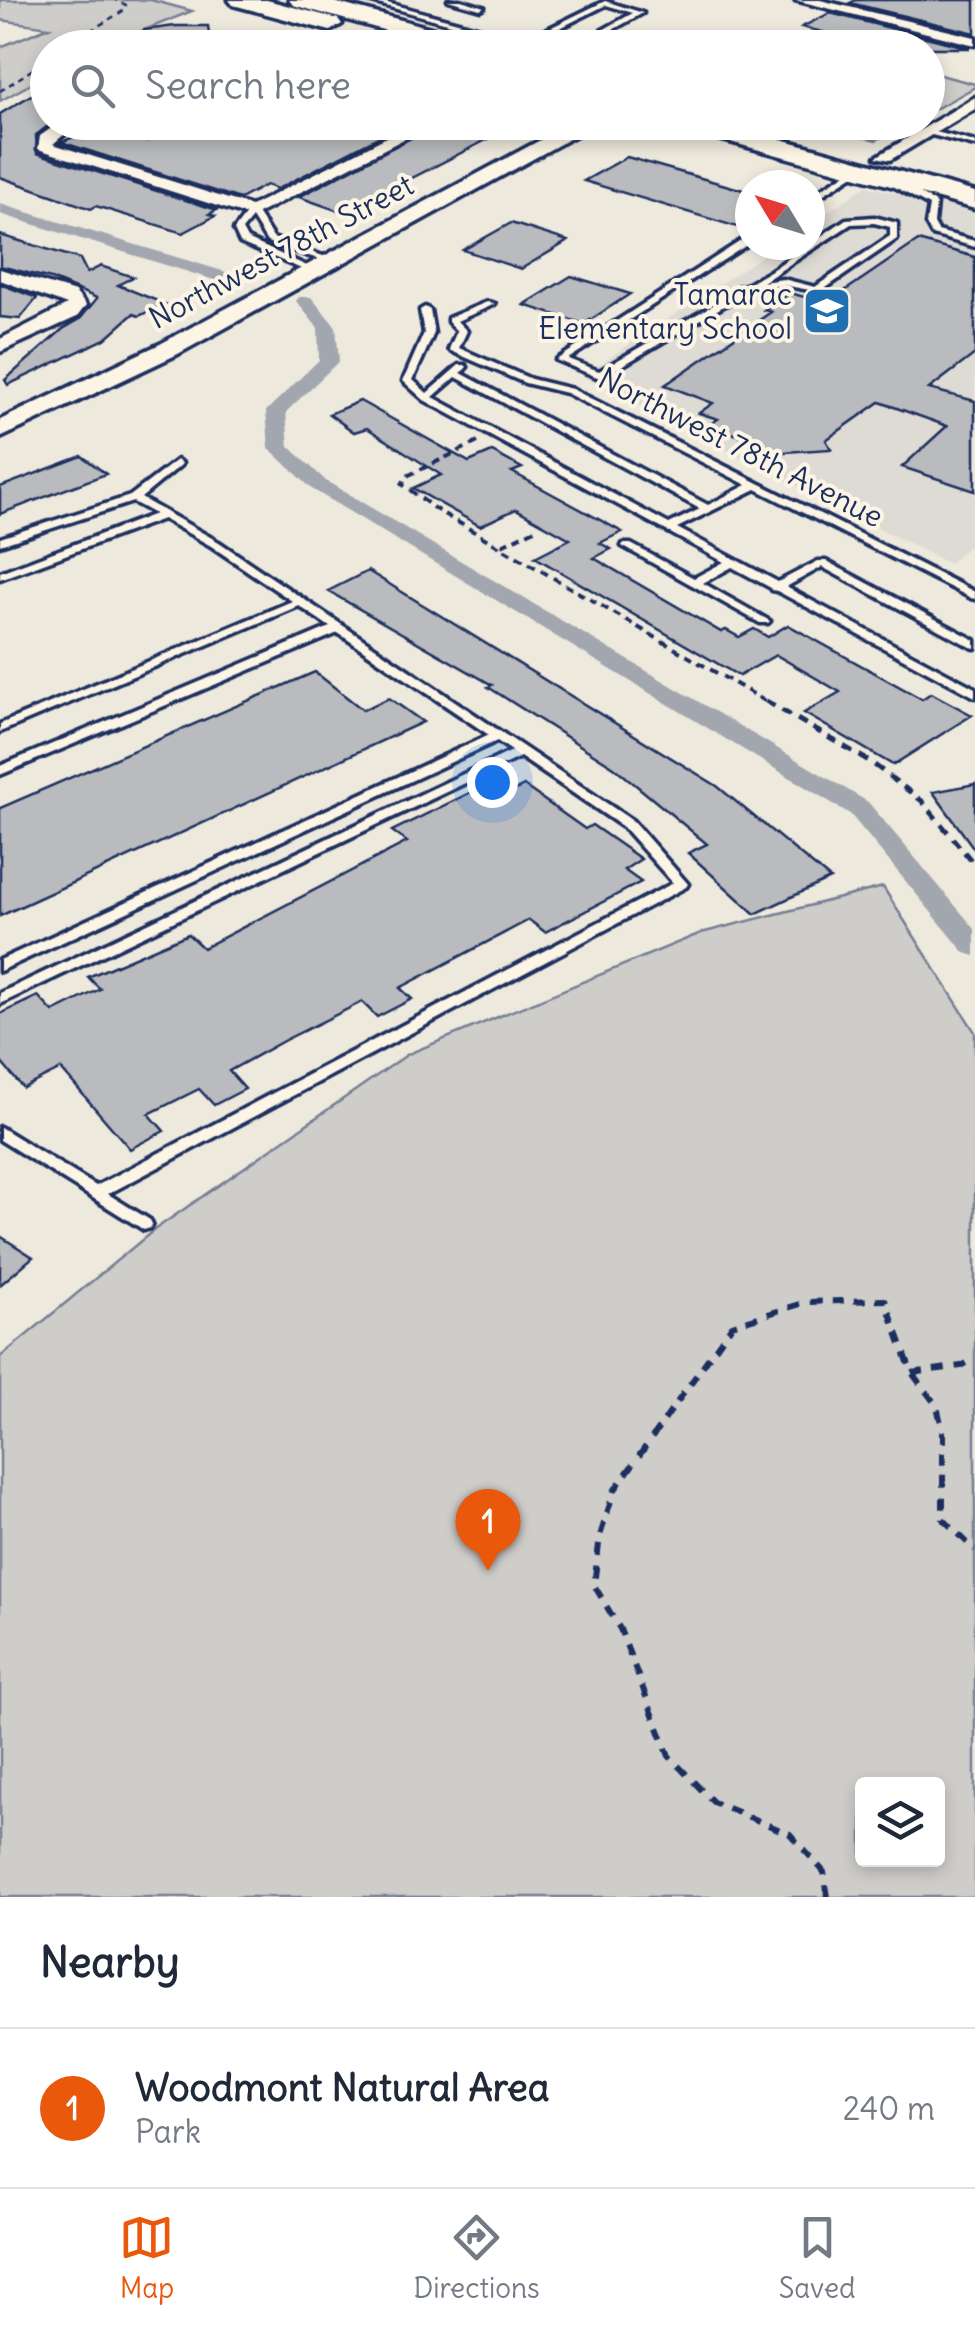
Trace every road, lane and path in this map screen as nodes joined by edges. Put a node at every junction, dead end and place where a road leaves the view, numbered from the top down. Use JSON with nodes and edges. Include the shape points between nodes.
{"nodes":[{"id":1,"x":115,"y":0,"type":"edge"},
{"id":2,"x":241,"y":0,"type":"edge"},
{"id":3,"x":301,"y":0,"type":"edge"},
{"id":4,"x":368,"y":0,"type":"edge"},
{"id":5,"x":452,"y":0,"type":"edge"},
{"id":6,"x":802,"y":0,"type":"edge"},
{"id":7,"x":480,"y":7,"type":"dead end"},
{"id":8,"x":92,"y":30,"type":"edge"},
{"id":9,"x":350,"y":30,"type":"edge"},
{"id":10,"x":412,"y":30,"type":"edge"},
{"id":11,"x":481,"y":30,"type":"edge"},
{"id":12,"x":550,"y":30,"type":"edge"},
{"id":13,"x":606,"y":30,"type":"edge"},
{"id":14,"x":929,"y":30,"type":"edge"},
{"id":15,"x":945,"y":34,"type":"edge"},
{"id":16,"x":975,"y":41,"type":"edge"},
{"id":17,"x":30,"y":71,"type":"edge"},
{"id":18,"x":0,"y":91,"type":"edge"},
{"id":19,"x":975,"y":102,"type":"edge"},
{"id":20,"x":945,"y":120,"type":"edge"},
{"id":21,"x":945,"y":136,"type":"edge"},
{"id":22,"x":46,"y":140,"type":"edge"},
{"id":23,"x":393,"y":140,"type":"edge"},
{"id":24,"x":524,"y":140,"type":"edge"},
{"id":25,"x":554,"y":140,"type":"edge"},
{"id":26,"x":753,"y":140,"type":"edge"},
{"id":27,"x":808,"y":140,"type":"edge"},
{"id":28,"x":917,"y":140,"type":"edge"},
{"id":29,"x":975,"y":144,"type":"edge"},
{"id":30,"x":887,"y":167,"type":"junction"},
{"id":31,"x":859,"y":169,"type":"junction"},
{"id":32,"x":975,"y":182,"type":"edge"},
{"id":33,"x":825,"y":191,"type":"edge"},
{"id":34,"x":975,"y":201,"type":"edge"},
{"id":35,"x":252,"y":212,"type":"junction"},
{"id":36,"x":975,"y":244,"type":"edge"},
{"id":37,"x":735,"y":248,"type":"edge"},
{"id":38,"x":312,"y":262,"type":"junction"},
{"id":39,"x":0,"y":274,"type":"edge"},
{"id":40,"x":740,"y":289,"type":"junction"},
{"id":41,"x":490,"y":304,"type":"dead end"},
{"id":42,"x":426,"y":310,"type":"dead end"},
{"id":43,"x":0,"y":346,"type":"edge"},
{"id":44,"x":454,"y":349,"type":"junction"},
{"id":45,"x":455,"y":373,"type":"junction"},
{"id":46,"x":427,"y":398,"type":"junction"},
{"id":47,"x":1,"y":424,"type":"edge"},
{"id":48,"x":494,"y":434,"type":"junction"},
{"id":49,"x":177,"y":463,"type":"dead end"},
{"id":50,"x":756,"y":485,"type":"junction"},
{"id":51,"x":134,"y":498,"type":"junction"},
{"id":52,"x":708,"y":509,"type":"junction"},
{"id":53,"x":164,"y":514,"type":"junction"},
{"id":54,"x":536,"y":528,"type":"dead end"},
{"id":55,"x":669,"y":528,"type":"junction"},
{"id":56,"x":0,"y":542,"type":"edge"},
{"id":57,"x":502,"y":546,"type":"junction"},
{"id":58,"x":627,"y":546,"type":"dead end"},
{"id":59,"x":732,"y":562,"type":"junction"},
{"id":60,"x":0,"y":576,"type":"edge"},
{"id":61,"x":694,"y":582,"type":"junction"},
{"id":62,"x":776,"y":588,"type":"junction"},
{"id":63,"x":975,"y":596,"type":"edge"},
{"id":64,"x":300,"y":602,"type":"junction"},
{"id":65,"x":764,"y":621,"type":"dead end"},
{"id":66,"x":339,"y":628,"type":"junction"},
{"id":67,"x":975,"y":645,"type":"edge"},
{"id":68,"x":975,"y":693,"type":"edge"},
{"id":69,"x":0,"y":728,"type":"edge"},
{"id":70,"x":499,"y":736,"type":"junction"},
{"id":71,"x":522,"y":751,"type":"junction"},
{"id":72,"x":0,"y":771,"type":"edge"},
{"id":73,"x":975,"y":865,"type":"edge"},
{"id":74,"x":0,"y":966,"type":"edge"},
{"id":75,"x":0,"y":999,"type":"edge"},
{"id":76,"x":0,"y":1133,"type":"edge"},
{"id":77,"x":96,"y":1193,"type":"junction"},
{"id":78,"x":144,"y":1224,"type":"dead end"},
{"id":79,"x":975,"y":1359,"type":"edge"},
{"id":80,"x":912,"y":1373,"type":"junction"},
{"id":81,"x":975,"y":1550,"type":"edge"},
{"id":82,"x":828,"y":1897,"type":"edge"}],
"edges":[{"from":1,"to":8,"type":"path","via":[[126,6],[123,12]]},
{"from":2,"to":9,"type":"main road"},
{"from":3,"to":10,"type":"main road"},
{"from":4,"to":11,"type":"lane"},
{"from":5,"to":7,"type":"lane"},
{"from":6,"to":14,"type":"street"},
{"from":12,"to":13,"type":"lane","via":[[602,4],[639,12]]},
{"from":15,"to":16,"type":"street"},
{"from":17,"to":18,"type":"path"},
{"from":19,"to":20,"type":"street"},
{"from":21,"to":29,"type":"lane"},
{"from":22,"to":35,"type":"street","via":[[44,146]]},
{"from":23,"to":35,"type":"street"},
{"from":24,"to":38,"type":"street","name":"Northwest 78th Street"},
{"from":25,"to":38,"type":"street","name":"Northwest 78th Street"},
{"from":26,"to":31,"type":"main road"},
{"from":27,"to":30,"type":"main road"},
{"from":28,"to":30,"type":"street"},
{"from":30,"to":31,"type":"main road"},
{"from":30,"to":32,"type":"main road"},
{"from":30,"to":34,"type":"main road"},
{"from":30,"to":36,"type":"lane","via":[[933,205],[935,233]]},
{"from":31,"to":33,"type":"lane"},
{"from":35,"to":38,"type":"lane","via":[[270,240]]},
{"from":35,"to":38,"type":"lane","via":[[238,230],[243,241]]},
{"from":37,"to":40,"type":"lane","via":[[562,360],[600,375]]},
{"from":38,"to":47,"type":"street","name":"Northwest 78th Street","via":[[88,390]]},
{"from":39,"to":43,"type":"street","via":[[77,304]]},
{"from":40,"to":40,"type":"lane","via":[[784,282],[817,290],[894,237],[894,225],[849,221]]},
{"from":41,"to":44,"type":"lane","via":[[451,320],[462,330]]},
{"from":42,"to":46,"type":"lane","via":[[429,333],[408,381]]},
{"from":44,"to":45,"type":"lane","via":[[462,367]]},
{"from":44,"to":50,"type":"lane","name":"Northwest 78th Avenue","via":[[569,391]]},
{"from":45,"to":46,"type":"lane"},
{"from":45,"to":52,"type":"lane"},
{"from":46,"to":48,"type":"lane"},
{"from":48,"to":55,"type":"lane"},
{"from":48,"to":57,"type":"path","via":[[402,480],[409,493]]},
{"from":49,"to":51,"type":"lane"},
{"from":50,"to":52,"type":"lane"},
{"from":50,"to":63,"type":"lane","name":"Northwest 78th Avenue"},
{"from":51,"to":53,"type":"lane"},
{"from":51,"to":56,"type":"lane"},
{"from":52,"to":55,"type":"lane"},
{"from":53,"to":60,"type":"lane"},
{"from":53,"to":64,"type":"lane"},
{"from":54,"to":57,"type":"path"},
{"from":55,"to":59,"type":"lane"},
{"from":57,"to":73,"type":"path","via":[[869,761],[922,802]]},
{"from":58,"to":61,"type":"lane"},
{"from":59,"to":61,"type":"lane"},
{"from":59,"to":62,"type":"lane"},
{"from":61,"to":65,"type":"lane"},
{"from":62,"to":67,"type":"lane","via":[[822,563]]},
{"from":62,"to":68,"type":"lane"},
{"from":64,"to":66,"type":"lane"},
{"from":64,"to":69,"type":"lane"},
{"from":66,"to":70,"type":"lane"},
{"from":66,"to":72,"type":"lane"},
{"from":70,"to":71,"type":"lane"},
{"from":70,"to":74,"type":"lane"},
{"from":71,"to":75,"type":"lane"},
{"from":71,"to":77,"type":"lane","via":[[628,824],[681,884]]},
{"from":76,"to":77,"type":"lane"},
{"from":77,"to":78,"type":"lane"},
{"from":79,"to":80,"type":"path"},
{"from":80,"to":81,"type":"path","via":[[937,1406],[944,1432],[943,1519]]},
{"from":80,"to":82,"type":"path","via":[[886,1300],[834,1296],[758,1312],[732,1325],[614,1491],[600,1536],[594,1585],[620,1629],[669,1756],[714,1802],[790,1834],[824,1872]]}]}
